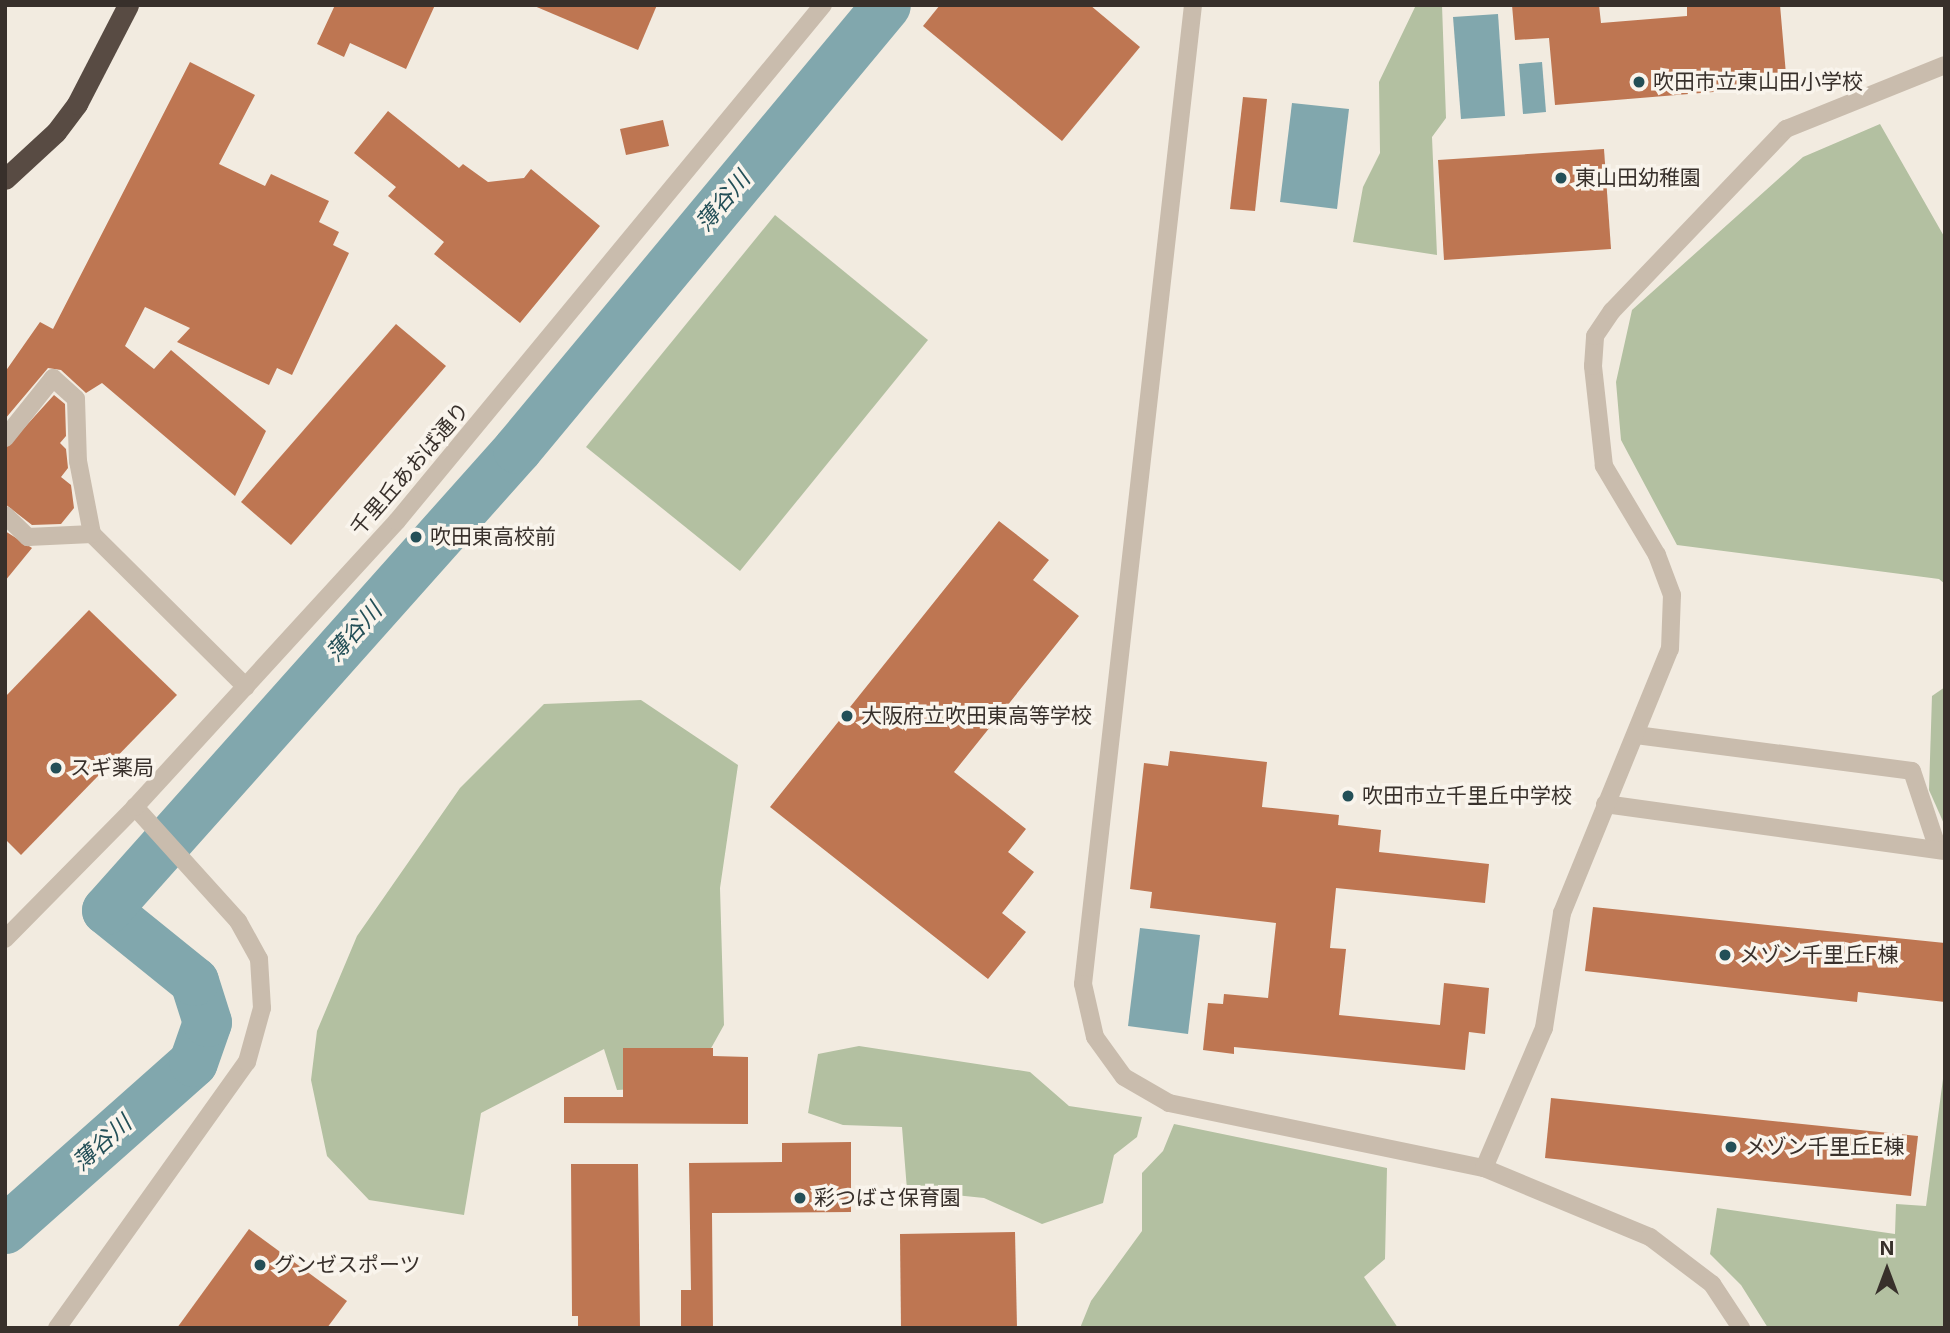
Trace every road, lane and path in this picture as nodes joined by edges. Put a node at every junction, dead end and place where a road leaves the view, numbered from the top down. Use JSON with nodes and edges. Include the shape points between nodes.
{"nodes":[{"id":1,"x":128,"y":5,"type":"edge"},
{"id":2,"x":823,"y":5,"type":"edge"},
{"id":3,"x":1194,"y":5,"type":"edge"},
{"id":4,"x":1945,"y":65,"type":"edge"},
{"id":5,"x":23,"y":163,"type":"junction"},
{"id":6,"x":5,"y":178,"type":"edge"},
{"id":7,"x":5,"y":192,"type":"edge"},
{"id":8,"x":5,"y":438,"type":"edge"},
{"id":9,"x":5,"y":515,"type":"edge"},
{"id":10,"x":92,"y":534,"type":"junction"},
{"id":11,"x":246,"y":687,"type":"junction"},
{"id":12,"x":1636,"y":735,"type":"junction"},
{"id":13,"x":1605,"y":804,"type":"junction"},
{"id":14,"x":135,"y":807,"type":"junction"},
{"id":15,"x":1942,"y":850,"type":"edge"},
{"id":16,"x":5,"y":939,"type":"edge"},
{"id":17,"x":1483,"y":1168,"type":"junction"},
{"id":18,"x":57,"y":1328,"type":"edge"},
{"id":19,"x":1741,"y":1328,"type":"edge"}],
"edges":[{"from":1,"to":5,"type":"highway","via":[[77,103]]},
{"from":2,"to":11,"type":"street","name":"千里丘あおば通り","via":[[519,377]]},
{"from":3,"to":17,"type":"street","via":[[1083,984],[1095,1037],[1124,1077],[1169,1103]]},
{"from":4,"to":12,"type":"street","via":[[1786,129],[1612,311],[1595,336],[1593,366],[1604,466],[1657,555],[1672,595],[1670,649]]},
{"from":5,"to":6,"type":"highway"},
{"from":5,"to":7,"type":"highway"},
{"from":8,"to":10,"type":"street","via":[[53,378],[76,399],[78,461]]},
{"from":9,"to":10,"type":"street","via":[[28,537]]},
{"from":10,"to":11,"type":"street"},
{"from":11,"to":14,"type":"street","name":"千里丘あおば通り"},
{"from":12,"to":13,"type":"street"},
{"from":12,"to":15,"type":"street","via":[[1912,771]]},
{"from":13,"to":15,"type":"street"},
{"from":13,"to":17,"type":"street","via":[[1562,913],[1545,1028]]},
{"from":14,"to":16,"type":"street","name":"千里丘あおば通り"},
{"from":14,"to":18,"type":"street","via":[[238,921],[259,959],[262,1008],[247,1062]]},
{"from":17,"to":19,"type":"street","via":[[1650,1237],[1712,1283]]}]}
